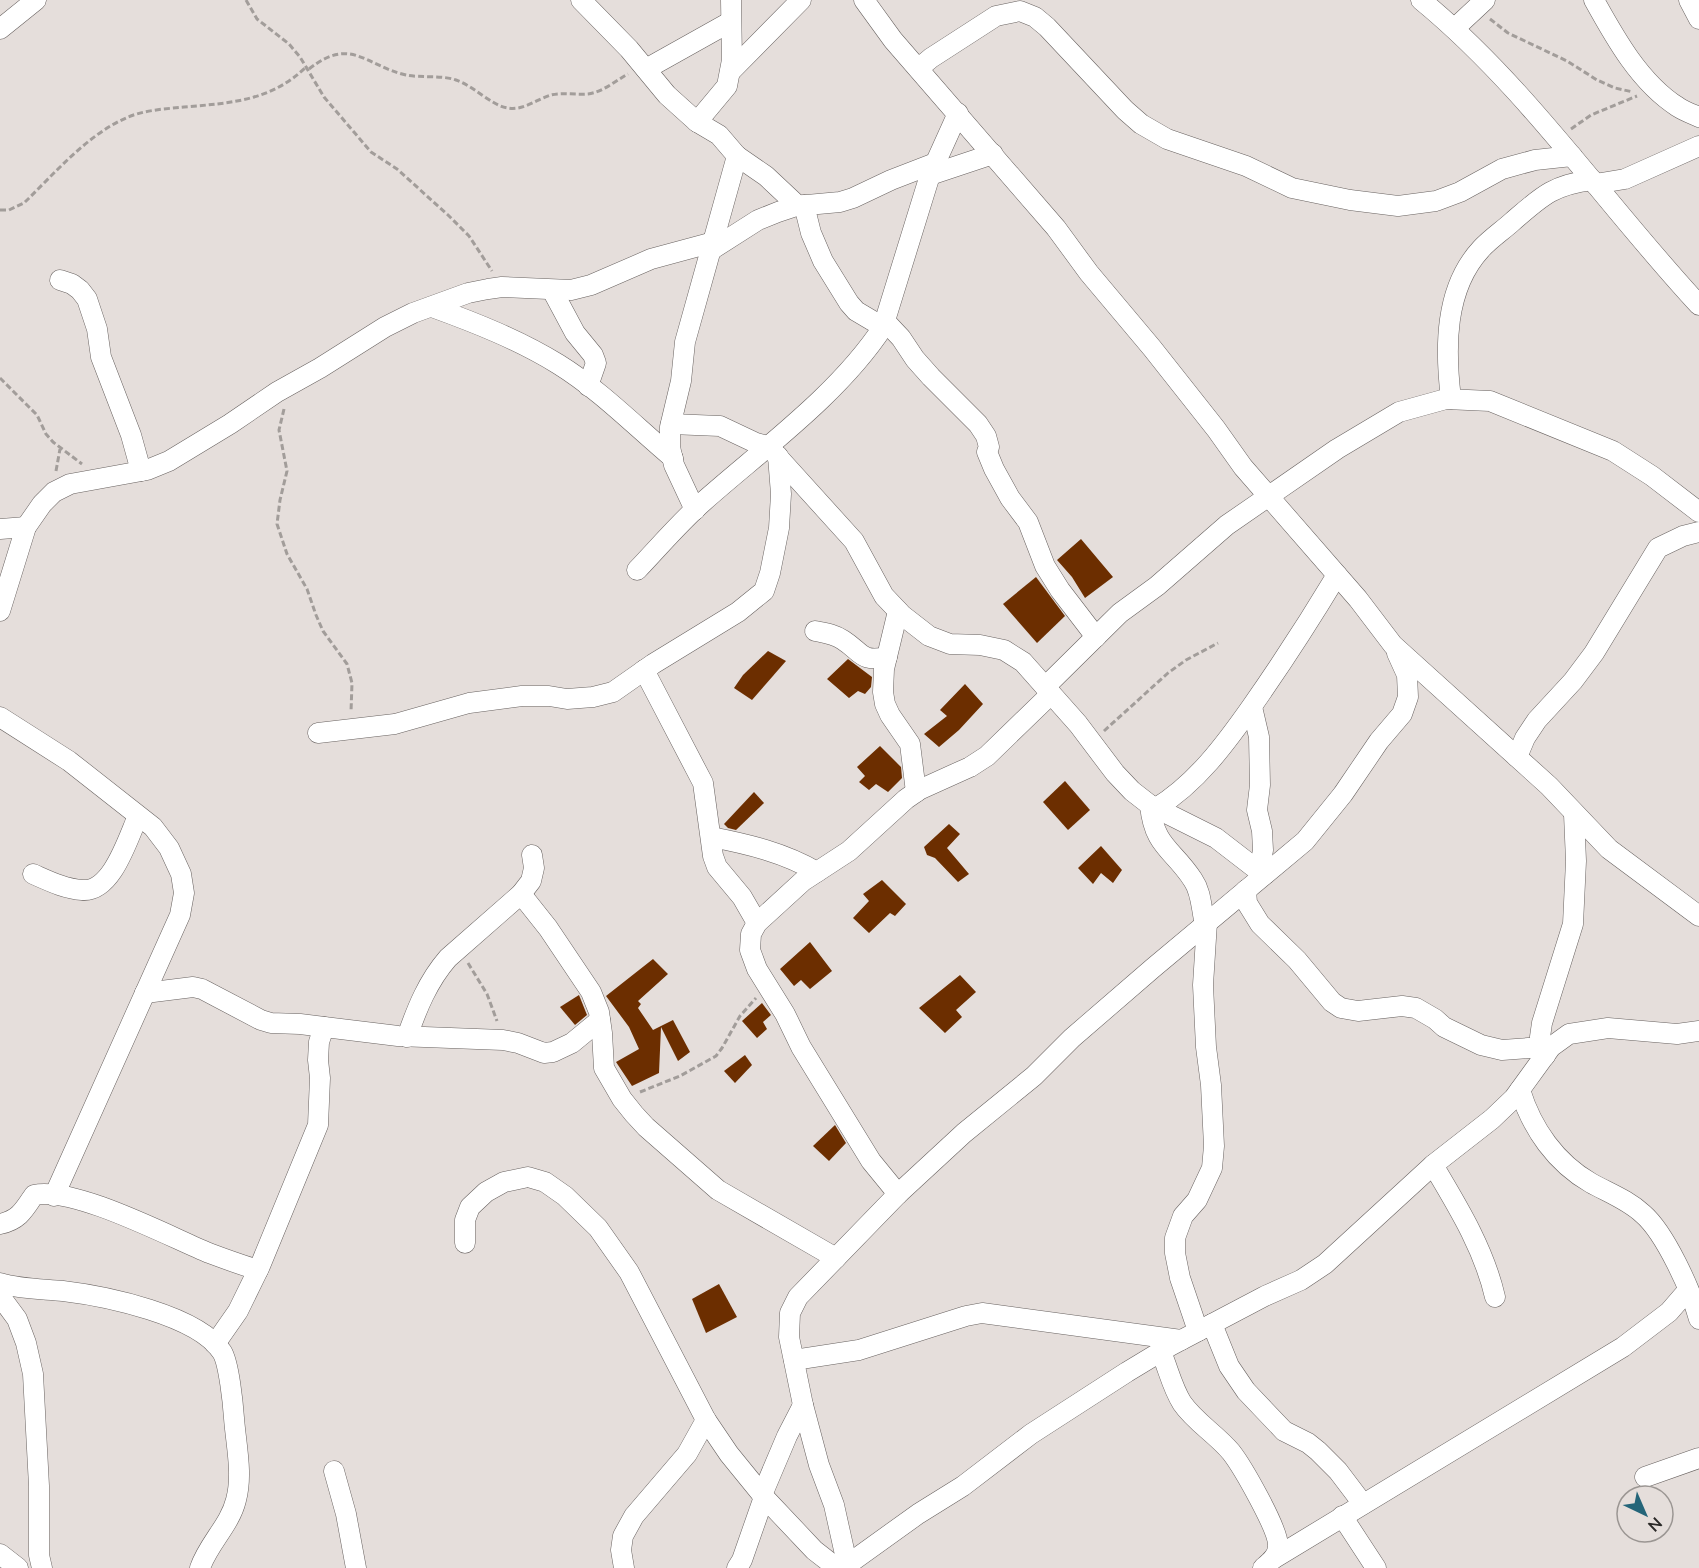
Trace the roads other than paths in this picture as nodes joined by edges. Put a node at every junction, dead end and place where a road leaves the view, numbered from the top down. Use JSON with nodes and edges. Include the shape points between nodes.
{"nodes":[{"id":1,"x":36,"y":0,"type":"edge"},
{"id":2,"x":581,"y":0,"type":"edge"},
{"id":3,"x":731,"y":0,"type":"edge"},
{"id":4,"x":801,"y":0,"type":"edge"},
{"id":5,"x":864,"y":0,"type":"edge"},
{"id":6,"x":1421,"y":0,"type":"edge"},
{"id":7,"x":1594,"y":0,"type":"edge"},
{"id":8,"x":1689,"y":0,"type":"edge"},
{"id":9,"x":1479,"y":5,"type":"edge"},
{"id":10,"x":1699,"y":19,"type":"edge"},
{"id":11,"x":730,"y":22,"type":"junction"},
{"id":12,"x":1455,"y":28,"type":"junction"},
{"id":13,"x":0,"y":29,"type":"edge"},
{"id":14,"x":645,"y":68,"type":"junction"},
{"id":15,"x":919,"y":68,"type":"junction"},
{"id":16,"x":730,"y":72,"type":"junction"},
{"id":17,"x":958,"y":113,"type":"junction"},
{"id":18,"x":1699,"y":117,"type":"edge"},
{"id":19,"x":698,"y":122,"type":"junction"},
{"id":20,"x":1699,"y":146,"type":"edge"},
{"id":21,"x":993,"y":153,"type":"junction"},
{"id":22,"x":737,"y":156,"type":"junction"},
{"id":23,"x":1572,"y":156,"type":"junction"},
{"id":24,"x":932,"y":169,"type":"junction"},
{"id":25,"x":1593,"y":182,"type":"junction"},
{"id":26,"x":801,"y":205,"type":"junction"},
{"id":27,"x":712,"y":246,"type":"junction"},
{"id":28,"x":1671,"y":276,"type":"junction"},
{"id":29,"x":60,"y":280,"type":"dead end"},
{"id":30,"x":1699,"y":283,"type":"edge"},
{"id":31,"x":552,"y":290,"type":"junction"},
{"id":32,"x":1699,"y":305,"type":"edge"},
{"id":33,"x":432,"y":308,"type":"junction"},
{"id":34,"x":884,"y":324,"type":"junction"},
{"id":35,"x":588,"y":386,"type":"junction"},
{"id":36,"x":1451,"y":399,"type":"junction"},
{"id":37,"x":671,"y":424,"type":"junction"},
{"id":38,"x":773,"y":451,"type":"junction"},
{"id":39,"x":673,"y":458,"type":"junction"},
{"id":40,"x":141,"y":471,"type":"junction"},
{"id":41,"x":1269,"y":497,"type":"junction"},
{"id":42,"x":695,"y":510,"type":"junction"},
{"id":43,"x":1699,"y":512,"type":"edge"},
{"id":44,"x":26,"y":527,"type":"junction"},
{"id":45,"x":0,"y":529,"type":"edge"},
{"id":46,"x":1699,"y":532,"type":"edge"},
{"id":47,"x":637,"y":570,"type":"dead end"},
{"id":48,"x":1337,"y":575,"type":"junction"},
{"id":49,"x":0,"y":611,"type":"edge"},
{"id":50,"x":898,"y":611,"type":"junction"},
{"id":51,"x":815,"y":631,"type":"dead end"},
{"id":52,"x":1096,"y":637,"type":"junction"},
{"id":53,"x":1393,"y":645,"type":"junction"},
{"id":54,"x":887,"y":657,"type":"junction"},
{"id":55,"x":645,"y":670,"type":"junction"},
{"id":56,"x":1048,"y":690,"type":"junction"},
{"id":57,"x":1252,"y":706,"type":"junction"},
{"id":58,"x":0,"y":717,"type":"edge"},
{"id":59,"x":318,"y":733,"type":"dead end"},
{"id":60,"x":1517,"y":757,"type":"junction"},
{"id":61,"x":916,"y":792,"type":"junction"},
{"id":62,"x":1153,"y":807,"type":"junction"},
{"id":63,"x":1574,"y":814,"type":"junction"},
{"id":64,"x":138,"y":816,"type":"junction"},
{"id":65,"x":711,"y":837,"type":"junction"},
{"id":66,"x":532,"y":855,"type":"dead end"},
{"id":67,"x":818,"y":872,"type":"junction"},
{"id":68,"x":1261,"y":873,"type":"junction"},
{"id":69,"x":33,"y":874,"type":"dead end"},
{"id":70,"x":1246,"y":890,"type":"junction"},
{"id":71,"x":521,"y":894,"type":"junction"},
{"id":72,"x":1699,"y":916,"type":"edge"},
{"id":73,"x":758,"y":923,"type":"junction"},
{"id":74,"x":1206,"y":923,"type":"junction"},
{"id":75,"x":145,"y":993,"type":"junction"},
{"id":76,"x":600,"y":1020,"type":"junction"},
{"id":77,"x":324,"y":1027,"type":"junction"},
{"id":78,"x":1699,"y":1031,"type":"edge"},
{"id":79,"x":407,"y":1037,"type":"junction"},
{"id":80,"x":1544,"y":1052,"type":"junction"},
{"id":81,"x":1520,"y":1090,"type":"junction"},
{"id":82,"x":1433,"y":1165,"type":"junction"},
{"id":83,"x":898,"y":1194,"type":"junction"},
{"id":84,"x":54,"y":1196,"type":"junction"},
{"id":85,"x":0,"y":1224,"type":"edge"},
{"id":86,"x":465,"y":1243,"type":"dead end"},
{"id":87,"x":836,"y":1258,"type":"junction"},
{"id":88,"x":258,"y":1270,"type":"junction"},
{"id":89,"x":0,"y":1283,"type":"edge"},
{"id":90,"x":1688,"y":1290,"type":"junction"},
{"id":91,"x":0,"y":1296,"type":"edge"},
{"id":92,"x":1495,"y":1297,"type":"dead end"},
{"id":93,"x":1699,"y":1319,"type":"edge"},
{"id":94,"x":1197,"y":1332,"type":"junction"},
{"id":95,"x":215,"y":1344,"type":"junction"},
{"id":96,"x":1161,"y":1352,"type":"junction"},
{"id":97,"x":794,"y":1360,"type":"junction"},
{"id":98,"x":803,"y":1405,"type":"junction"},
{"id":99,"x":706,"y":1420,"type":"junction"},
{"id":100,"x":1699,"y":1458,"type":"edge"},
{"id":101,"x":334,"y":1471,"type":"dead end"},
{"id":102,"x":1645,"y":1477,"type":"dead end"},
{"id":103,"x":763,"y":1496,"type":"junction"},
{"id":104,"x":1363,"y":1504,"type":"junction"},
{"id":105,"x":1342,"y":1516,"type":"junction"},
{"id":106,"x":0,"y":1554,"type":"edge"},
{"id":107,"x":1268,"y":1563,"type":"edge"},
{"id":108,"x":844,"y":1567,"type":"edge"},
{"id":109,"x":18,"y":1568,"type":"edge"},
{"id":110,"x":42,"y":1568,"type":"edge"},
{"id":111,"x":200,"y":1568,"type":"edge"},
{"id":112,"x":356,"y":1568,"type":"edge"},
{"id":113,"x":624,"y":1568,"type":"edge"},
{"id":114,"x":737,"y":1568,"type":"edge"},
{"id":115,"x":1376,"y":1568,"type":"edge"}],
"edges":[{"from":1,"to":13,"type":"street"},
{"from":2,"to":14,"type":"street"},
{"from":3,"to":11,"type":"street"},
{"from":4,"to":16,"type":"street"},
{"from":5,"to":15,"type":"street"},
{"from":6,"to":12,"type":"street"},
{"from":7,"to":18,"type":"street","via":[[1612,33],[1648,80],[1677,107]]},
{"from":8,"to":10,"type":"street"},
{"from":9,"to":12,"type":"street"},
{"from":11,"to":14,"type":"street"},
{"from":11,"to":16,"type":"street"},
{"from":12,"to":23,"type":"street"},
{"from":14,"to":19,"type":"street","via":[[667,95]]},
{"from":15,"to":17,"type":"street"},
{"from":15,"to":23,"type":"street","via":[[996,16],[1020,12],[1047,27],[1125,110],[1167,139],[1246,166],[1292,188],[1350,200],[1398,206],[1436,201],[1502,169]]},
{"from":16,"to":19,"type":"street","via":[[727,86]]},
{"from":17,"to":21,"type":"street"},
{"from":17,"to":24,"type":"street"},
{"from":19,"to":22,"type":"street","via":[[719,135]]},
{"from":20,"to":25,"type":"street","via":[[1625,179]]},
{"from":21,"to":24,"type":"street"},
{"from":21,"to":41,"type":"street"},
{"from":22,"to":26,"type":"street"},
{"from":22,"to":27,"type":"street"},
{"from":23,"to":25,"type":"street"},
{"from":24,"to":26,"type":"street","via":[[891,180],[840,202]]},
{"from":24,"to":34,"type":"street"},
{"from":25,"to":28,"type":"street"},
{"from":25,"to":36,"type":"street","via":[[1555,188],[1539,198],[1480,250],[1463,275],[1448,335]]},
{"from":26,"to":27,"type":"street","via":[[758,220]]},
{"from":26,"to":34,"type":"street","via":[[823,261],[849,303],[856,311]]},
{"from":27,"to":31,"type":"street","via":[[651,259],[591,285]]},
{"from":27,"to":37,"type":"street","via":[[685,342]]},
{"from":28,"to":30,"type":"street"},
{"from":28,"to":32,"type":"street"},
{"from":29,"to":40,"type":"street","via":[[72,284],[87,299],[101,357]]},
{"from":31,"to":33,"type":"street","via":[[502,287],[468,293]]},
{"from":31,"to":35,"type":"street","via":[[575,333],[593,355],[596,363]]},
{"from":33,"to":35,"type":"street","via":[[519,342]]},
{"from":33,"to":40,"type":"street","via":[[385,327],[169,461]]},
{"from":34,"to":38,"type":"street","via":[[862,358]]},
{"from":34,"to":52,"type":"street","via":[[982,430],[994,469],[1028,522],[1045,566]]},
{"from":35,"to":39,"type":"street"},
{"from":36,"to":41,"type":"street","via":[[1399,412]]},
{"from":36,"to":43,"type":"street","via":[[1490,401],[1613,451]]},
{"from":37,"to":38,"type":"street","via":[[720,426]]},
{"from":37,"to":39,"type":"street"},
{"from":38,"to":42,"type":"street"},
{"from":38,"to":50,"type":"street","via":[[854,541],[880,590]]},
{"from":38,"to":55,"type":"street","via":[[781,494],[779,528],[764,591],[738,612]]},
{"from":39,"to":42,"type":"street"},
{"from":40,"to":44,"type":"street","via":[[70,484],[54,492]]},
{"from":41,"to":48,"type":"street"},
{"from":41,"to":52,"type":"street","via":[[1227,525]]},
{"from":42,"to":47,"type":"street"},
{"from":44,"to":45,"type":"street"},
{"from":44,"to":49,"type":"street"},
{"from":46,"to":60,"type":"street","via":[[1658,548],[1594,653],[1537,720]]},
{"from":48,"to":53,"type":"street"},
{"from":48,"to":57,"type":"street"},
{"from":50,"to":54,"type":"street"},
{"from":50,"to":56,"type":"street","via":[[929,636],[950,644],[1004,650],[1023,662]]},
{"from":51,"to":54,"type":"street","via":[[833,634],[863,657]]},
{"from":52,"to":56,"type":"street"},
{"from":53,"to":60,"type":"street"},
{"from":53,"to":68,"type":"street","via":[[1407,675],[1407,698],[1401,714],[1312,833]]},
{"from":54,"to":61,"type":"street","via":[[885,704],[910,744]]},
{"from":55,"to":59,"type":"street","via":[[613,692],[593,697],[512,697],[469,703],[395,724]]},
{"from":55,"to":65,"type":"street","via":[[703,783]]},
{"from":56,"to":61,"type":"street","via":[[987,756]]},
{"from":56,"to":62,"type":"street","via":[[1115,773]]},
{"from":57,"to":62,"type":"street","via":[[1199,772],[1174,797]]},
{"from":57,"to":68,"type":"street","via":[[1259,737],[1257,810],[1262,831]]},
{"from":58,"to":64,"type":"street","via":[[69,761]]},
{"from":60,"to":63,"type":"street"},
{"from":61,"to":67,"type":"street","via":[[849,851]]},
{"from":62,"to":68,"type":"street","via":[[1216,838]]},
{"from":62,"to":74,"type":"street","via":[[1151,819],[1157,836],[1198,888]]},
{"from":63,"to":72,"type":"street","via":[[1610,849]]},
{"from":63,"to":80,"type":"street","via":[[1573,924],[1542,1023]]},
{"from":64,"to":69,"type":"street","via":[[111,875],[93,890],[62,886]]},
{"from":64,"to":75,"type":"street","via":[[153,827],[169,848],[181,874],[184,893],[180,915]]},
{"from":65,"to":67,"type":"street","via":[[764,849]]},
{"from":65,"to":73,"type":"street","via":[[717,867]]},
{"from":66,"to":71,"type":"street","via":[[531,881]]},
{"from":67,"to":73,"type":"street"},
{"from":68,"to":70,"type":"street"},
{"from":70,"to":74,"type":"street"},
{"from":70,"to":80,"type":"street","via":[[1247,903],[1260,924],[1341,1008],[1416,1008],[1481,1045]]},
{"from":71,"to":76,"type":"street","via":[[591,992]]},
{"from":71,"to":79,"type":"street","via":[[439,969]]},
{"from":73,"to":83,"type":"street","via":[[751,934],[750,950],[756,969],[871,1161]]},
{"from":74,"to":83,"type":"street"},
{"from":74,"to":94,"type":"street","via":[[1203,985],[1211,1085],[1212,1168],[1197,1200],[1183,1216],[1175,1238],[1180,1278]]},
{"from":75,"to":77,"type":"street","via":[[193,987],[261,1020]]},
{"from":75,"to":84,"type":"street"},
{"from":76,"to":79,"type":"street","via":[[572,1043],[544,1053],[503,1040]]},
{"from":76,"to":87,"type":"street","via":[[604,1068],[622,1099],[646,1127],[718,1190]]},
{"from":77,"to":79,"type":"street"},
{"from":77,"to":88,"type":"street","via":[[318,1060],[318,1125]]},
{"from":78,"to":80,"type":"street","via":[[1677,1034],[1608,1028],[1569,1034]]},
{"from":80,"to":81,"type":"street"},
{"from":81,"to":82,"type":"street","via":[[1492,1119]]},
{"from":81,"to":90,"type":"street","via":[[1534,1124],[1555,1155],[1592,1184],[1642,1213],[1657,1228]]},
{"from":82,"to":92,"type":"street","via":[[1476,1242]]},
{"from":82,"to":94,"type":"street","via":[[1325,1264]]},
{"from":83,"to":87,"type":"street"},
{"from":84,"to":85,"type":"street","via":[[34,1195],[19,1217]]},
{"from":84,"to":88,"type":"street","via":[[86,1202]]},
{"from":86,"to":99,"type":"street","via":[[465,1220],[471,1207],[504,1182],[528,1177],[545,1182],[565,1196],[615,1249]]},
{"from":87,"to":97,"type":"street","via":[[798,1297],[790,1313],[789,1337]]},
{"from":88,"to":95,"type":"street","via":[[238,1311]]},
{"from":89,"to":95,"type":"street","via":[[121,1302],[181,1321],[200,1330]]},
{"from":90,"to":93,"type":"street"},
{"from":90,"to":104,"type":"street","via":[[1669,1312],[1623,1347]]},
{"from":91,"to":110,"type":"street","via":[[17,1319],[33,1374]]},
{"from":94,"to":96,"type":"street"},
{"from":94,"to":97,"type":"street","via":[[982,1313],[859,1350]]},
{"from":94,"to":104,"type":"street","via":[[1284,1431],[1318,1451]]},
{"from":95,"to":111,"type":"street","via":[[223,1353],[233,1407],[238,1489],[232,1512]]},
{"from":96,"to":107,"type":"street","via":[[1182,1403],[1230,1452],[1251,1484],[1276,1534],[1278,1548]]},
{"from":96,"to":108,"type":"street","via":[[1031,1434]]},
{"from":97,"to":98,"type":"street"},
{"from":98,"to":103,"type":"street"},
{"from":98,"to":108,"type":"street","via":[[834,1505]]},
{"from":99,"to":103,"type":"street"},
{"from":99,"to":113,"type":"street","via":[[687,1454],[628,1526],[621,1550]]},
{"from":100,"to":102,"type":"street"},
{"from":101,"to":112,"type":"street"},
{"from":103,"to":108,"type":"street","via":[[814,1550]]},
{"from":103,"to":114,"type":"street"},
{"from":104,"to":105,"type":"street"},
{"from":105,"to":107,"type":"street"},
{"from":105,"to":115,"type":"street"},
{"from":106,"to":109,"type":"street"}]}
